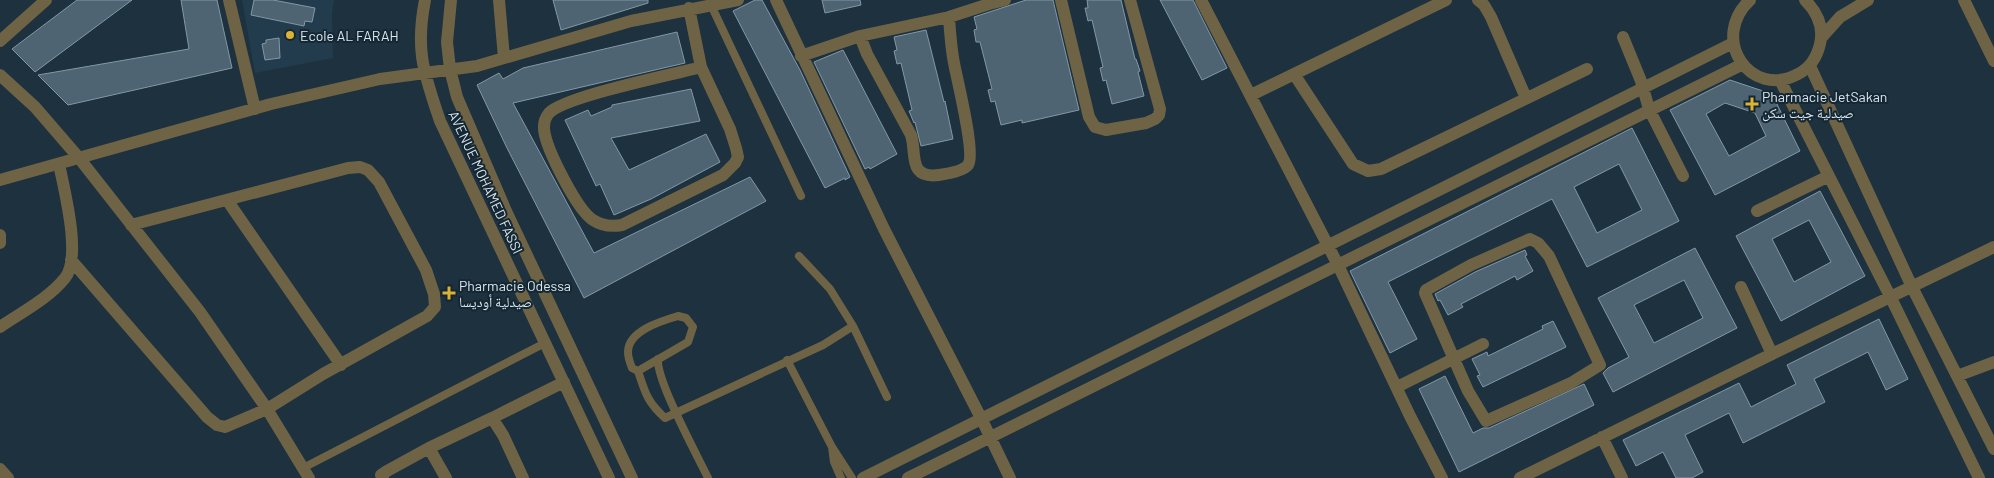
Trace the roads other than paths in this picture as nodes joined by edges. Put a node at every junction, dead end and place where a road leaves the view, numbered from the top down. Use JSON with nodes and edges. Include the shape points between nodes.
{"nodes":[{"id":1,"x":46,"y":0,"type":"edge"},
{"id":2,"x":229,"y":0,"type":"edge"},
{"id":3,"x":425,"y":0,"type":"edge"},
{"id":4,"x":450,"y":0,"type":"edge"},
{"id":5,"x":499,"y":0,"type":"edge"},
{"id":6,"x":738,"y":0,"type":"edge"},
{"id":7,"x":776,"y":0,"type":"edge"},
{"id":8,"x":1004,"y":0,"type":"edge"},
{"id":9,"x":1061,"y":0,"type":"edge"},
{"id":10,"x":1130,"y":0,"type":"edge"},
{"id":11,"x":1201,"y":0,"type":"edge"},
{"id":12,"x":1446,"y":0,"type":"edge"},
{"id":13,"x":1478,"y":0,"type":"edge"},
{"id":14,"x":1805,"y":0,"type":"edge"},
{"id":15,"x":1868,"y":0,"type":"edge"},
{"id":16,"x":1964,"y":0,"type":"edge"},
{"id":17,"x":989,"y":2,"type":"edge"},
{"id":18,"x":1743,"y":3,"type":"edge"},
{"id":19,"x":711,"y":5,"type":"junction"},
{"id":20,"x":689,"y":8,"type":"junction"},
{"id":21,"x":949,"y":17,"type":"junction"},
{"id":22,"x":860,"y":36,"type":"junction"},
{"id":23,"x":1623,"y":37,"type":"dead end"},
{"id":24,"x":1822,"y":37,"type":"junction"},
{"id":25,"x":0,"y":41,"type":"edge"},
{"id":26,"x":1733,"y":42,"type":"junction"},
{"id":27,"x":801,"y":56,"type":"junction"},
{"id":28,"x":504,"y":58,"type":"junction"},
{"id":29,"x":1994,"y":61,"type":"edge"},
{"id":30,"x":1743,"y":64,"type":"junction"},
{"id":31,"x":1810,"y":66,"type":"junction"},
{"id":32,"x":701,"y":67,"type":"junction"},
{"id":33,"x":450,"y":69,"type":"junction"},
{"id":34,"x":1587,"y":69,"type":"dead end"},
{"id":35,"x":424,"y":72,"type":"junction"},
{"id":36,"x":1294,"y":74,"type":"junction"},
{"id":37,"x":0,"y":75,"type":"edge"},
{"id":38,"x":1780,"y":80,"type":"junction"},
{"id":39,"x":1642,"y":88,"type":"junction"},
{"id":40,"x":1251,"y":95,"type":"junction"},
{"id":41,"x":1526,"y":98,"type":"junction"},
{"id":42,"x":1649,"y":109,"type":"junction"},
{"id":43,"x":255,"y":110,"type":"junction"},
{"id":44,"x":78,"y":158,"type":"junction"},
{"id":45,"x":59,"y":164,"type":"junction"},
{"id":46,"x":1683,"y":176,"type":"dead end"},
{"id":47,"x":1829,"y":176,"type":"junction"},
{"id":48,"x":0,"y":180,"type":"edge"},
{"id":49,"x":801,"y":196,"type":"dead end"},
{"id":50,"x":227,"y":200,"type":"junction"},
{"id":51,"x":1757,"y":212,"type":"dead end"},
{"id":52,"x":131,"y":225,"type":"junction"},
{"id":53,"x":0,"y":235,"type":"edge"},
{"id":54,"x":0,"y":243,"type":"edge"},
{"id":55,"x":1328,"y":246,"type":"junction"},
{"id":56,"x":1994,"y":247,"type":"edge"},
{"id":57,"x":799,"y":256,"type":"dead end"},
{"id":58,"x":72,"y":260,"type":"junction"},
{"id":59,"x":1338,"y":265,"type":"junction"},
{"id":60,"x":1741,"y":287,"type":"dead end"},
{"id":61,"x":1912,"y":287,"type":"junction"},
{"id":62,"x":1891,"y":298,"type":"junction"},
{"id":63,"x":853,"y":326,"type":"junction"},
{"id":64,"x":0,"y":327,"type":"edge"},
{"id":65,"x":545,"y":343,"type":"junction"},
{"id":66,"x":1483,"y":344,"type":"dead end"},
{"id":67,"x":1772,"y":354,"type":"junction"},
{"id":68,"x":658,"y":358,"type":"junction"},
{"id":69,"x":1453,"y":359,"type":"junction"},
{"id":70,"x":787,"y":360,"type":"junction"},
{"id":71,"x":1994,"y":362,"type":"edge"},
{"id":72,"x":341,"y":365,"type":"junction"},
{"id":73,"x":638,"y":371,"type":"junction"},
{"id":74,"x":1957,"y":376,"type":"junction"},
{"id":75,"x":564,"y":382,"type":"junction"},
{"id":76,"x":1396,"y":387,"type":"junction"},
{"id":77,"x":886,"y":397,"type":"dead end"},
{"id":78,"x":267,"y":409,"type":"junction"},
{"id":79,"x":677,"y":413,"type":"junction"},
{"id":80,"x":492,"y":418,"type":"junction"},
{"id":81,"x":982,"y":420,"type":"junction"},
{"id":82,"x":990,"y":437,"type":"junction"},
{"id":83,"x":1602,"y":437,"type":"junction"},
{"id":84,"x":832,"y":447,"type":"junction"},
{"id":85,"x":429,"y":448,"type":"junction"},
{"id":86,"x":1994,"y":449,"type":"edge"},
{"id":87,"x":0,"y":469,"type":"edge"},
{"id":88,"x":306,"y":473,"type":"edge"},
{"id":89,"x":380,"y":477,"type":"edge"},
{"id":90,"x":8,"y":478,"type":"edge"},
{"id":91,"x":446,"y":478,"type":"edge"},
{"id":92,"x":523,"y":478,"type":"edge"},
{"id":93,"x":609,"y":478,"type":"edge"},
{"id":94,"x":632,"y":478,"type":"edge"},
{"id":95,"x":708,"y":478,"type":"edge"},
{"id":96,"x":841,"y":478,"type":"edge"},
{"id":97,"x":852,"y":478,"type":"edge"},
{"id":98,"x":863,"y":478,"type":"edge"},
{"id":99,"x":908,"y":478,"type":"edge"},
{"id":100,"x":1010,"y":478,"type":"edge"},
{"id":101,"x":1442,"y":478,"type":"edge"},
{"id":102,"x":1520,"y":478,"type":"edge"},
{"id":103,"x":1622,"y":478,"type":"edge"},
{"id":104,"x":1979,"y":478,"type":"edge"}],
"edges":[{"from":1,"to":25,"type":"street"},
{"from":2,"to":43,"type":"street"},
{"from":3,"to":35,"type":"street","name":"AVENUE MOHAMED FASSI","via":[[419,41]]},
{"from":4,"to":33,"type":"street","name":"AVENUE MOHAMED FASSI","via":[[447,42]]},
{"from":5,"to":28,"type":"street"},
{"from":6,"to":19,"type":"street"},
{"from":7,"to":27,"type":"street"},
{"from":8,"to":17,"type":"street"},
{"from":9,"to":10,"type":"street","via":[[1089,117],[1095,127],[1106,130],[1146,123],[1159,115]]},
{"from":11,"to":40,"type":"street"},
{"from":12,"to":36,"type":"street"},
{"from":13,"to":41,"type":"street","via":[[1490,17]]},
{"from":14,"to":24,"type":"street","via":[[1820,21]]},
{"from":15,"to":24,"type":"street","via":[[1840,17]]},
{"from":16,"to":29,"type":"street"},
{"from":17,"to":21,"type":"street"},
{"from":18,"to":26,"type":"street","via":[[1734,24]]},
{"from":19,"to":20,"type":"street"},
{"from":19,"to":49,"type":"lane"},
{"from":20,"to":28,"type":"street","via":[[630,21]]},
{"from":20,"to":32,"type":"street"},
{"from":21,"to":22,"type":"street"},
{"from":21,"to":22,"type":"street","via":[[970,161],[967,167],[939,175],[923,173],[914,163],[914,145]]},
{"from":22,"to":27,"type":"street"},
{"from":23,"to":39,"type":"street"},
{"from":24,"to":31,"type":"street"},
{"from":26,"to":30,"type":"street"},
{"from":26,"to":39,"type":"street"},
{"from":27,"to":81,"type":"street","via":[[884,230]]},
{"from":28,"to":33,"type":"street"},
{"from":30,"to":38,"type":"street","via":[[1753,74]]},
{"from":30,"to":42,"type":"street"},
{"from":31,"to":38,"type":"street","via":[[1791,78]]},
{"from":31,"to":61,"type":"street"},
{"from":32,"to":32,"type":"street","via":[[730,129],[738,157],[735,163],[723,176],[622,225],[611,227],[593,220],[576,202],[550,150],[544,122],[548,114],[568,102]]},
{"from":33,"to":35,"type":"street"},
{"from":33,"to":94,"type":"street","name":"AVENUE MOHAMED FASSI","via":[[457,97],[506,211]]},
{"from":34,"to":41,"type":"street"},
{"from":35,"to":43,"type":"street","via":[[380,79]]},
{"from":35,"to":65,"type":"street","name":"AVENUE MOHAMED FASSI","via":[[440,121]]},
{"from":36,"to":40,"type":"street"},
{"from":36,"to":41,"type":"street","via":[[1353,164],[1368,171],[1381,169]]},
{"from":37,"to":44,"type":"street","via":[[35,107]]},
{"from":38,"to":47,"type":"street"},
{"from":39,"to":42,"type":"street"},
{"from":39,"to":55,"type":"street"},
{"from":40,"to":55,"type":"street"},
{"from":42,"to":46,"type":"street"},
{"from":42,"to":59,"type":"street"},
{"from":43,"to":44,"type":"street"},
{"from":44,"to":45,"type":"street"},
{"from":44,"to":52,"type":"street"},
{"from":45,"to":48,"type":"street"},
{"from":45,"to":58,"type":"street","via":[[71,226]]},
{"from":47,"to":51,"type":"street"},
{"from":47,"to":62,"type":"street"},
{"from":50,"to":52,"type":"street"},
{"from":50,"to":72,"type":"street"},
{"from":50,"to":72,"type":"street","via":[[348,168],[368,170],[379,182],[426,270],[435,307],[432,313]]},
{"from":52,"to":78,"type":"street","via":[[200,312]]},
{"from":53,"to":54,"type":"street"},
{"from":55,"to":59,"type":"street"},
{"from":55,"to":81,"type":"street"},
{"from":56,"to":61,"type":"street"},
{"from":57,"to":63,"type":"lane","via":[[830,290]]},
{"from":58,"to":64,"type":"street","via":[[66,277],[48,294]]},
{"from":58,"to":78,"type":"street","via":[[217,425],[225,427]]},
{"from":59,"to":76,"type":"street"},
{"from":59,"to":82,"type":"street"},
{"from":60,"to":67,"type":"street"},
{"from":61,"to":62,"type":"street"},
{"from":61,"to":74,"type":"street"},
{"from":62,"to":67,"type":"street"},
{"from":62,"to":104,"type":"street"},
{"from":63,"to":70,"type":"lane","via":[[823,345]]},
{"from":63,"to":77,"type":"lane"},
{"from":65,"to":75,"type":"street","name":"AVENUE MOHAMED FASSI"},
{"from":65,"to":88,"type":"lane"},
{"from":66,"to":69,"type":"street"},
{"from":67,"to":83,"type":"street"},
{"from":68,"to":73,"type":"lane"},
{"from":68,"to":73,"type":"lane","via":[[688,342],[693,327],[686,318],[678,316],[667,320],[630,341],[628,352],[632,368]]},
{"from":68,"to":79,"type":"lane","via":[[660,373]]},
{"from":69,"to":69,"type":"street","via":[[1426,297],[1426,290],[1471,265],[1530,239],[1549,256],[1600,363],[1570,383],[1489,421],[1468,391]]},
{"from":69,"to":76,"type":"street"},
{"from":70,"to":79,"type":"lane"},
{"from":70,"to":84,"type":"lane"},
{"from":71,"to":74,"type":"street"},
{"from":72,"to":78,"type":"street"},
{"from":73,"to":79,"type":"lane","via":[[644,391],[655,409],[665,418]]},
{"from":74,"to":86,"type":"street"},
{"from":75,"to":80,"type":"street"},
{"from":75,"to":93,"type":"street","name":"AVENUE MOHAMED FASSI"},
{"from":76,"to":101,"type":"street"},
{"from":78,"to":88,"type":"street"},
{"from":79,"to":95,"type":"lane"},
{"from":80,"to":85,"type":"street"},
{"from":80,"to":92,"type":"street"},
{"from":81,"to":82,"type":"street"},
{"from":81,"to":98,"type":"street"},
{"from":82,"to":99,"type":"street"},
{"from":82,"to":100,"type":"street"},
{"from":83,"to":102,"type":"street"},
{"from":83,"to":103,"type":"street"},
{"from":84,"to":96,"type":"lane"},
{"from":84,"to":97,"type":"lane"},
{"from":85,"to":89,"type":"street"},
{"from":85,"to":91,"type":"street"},
{"from":87,"to":90,"type":"street"}]}
